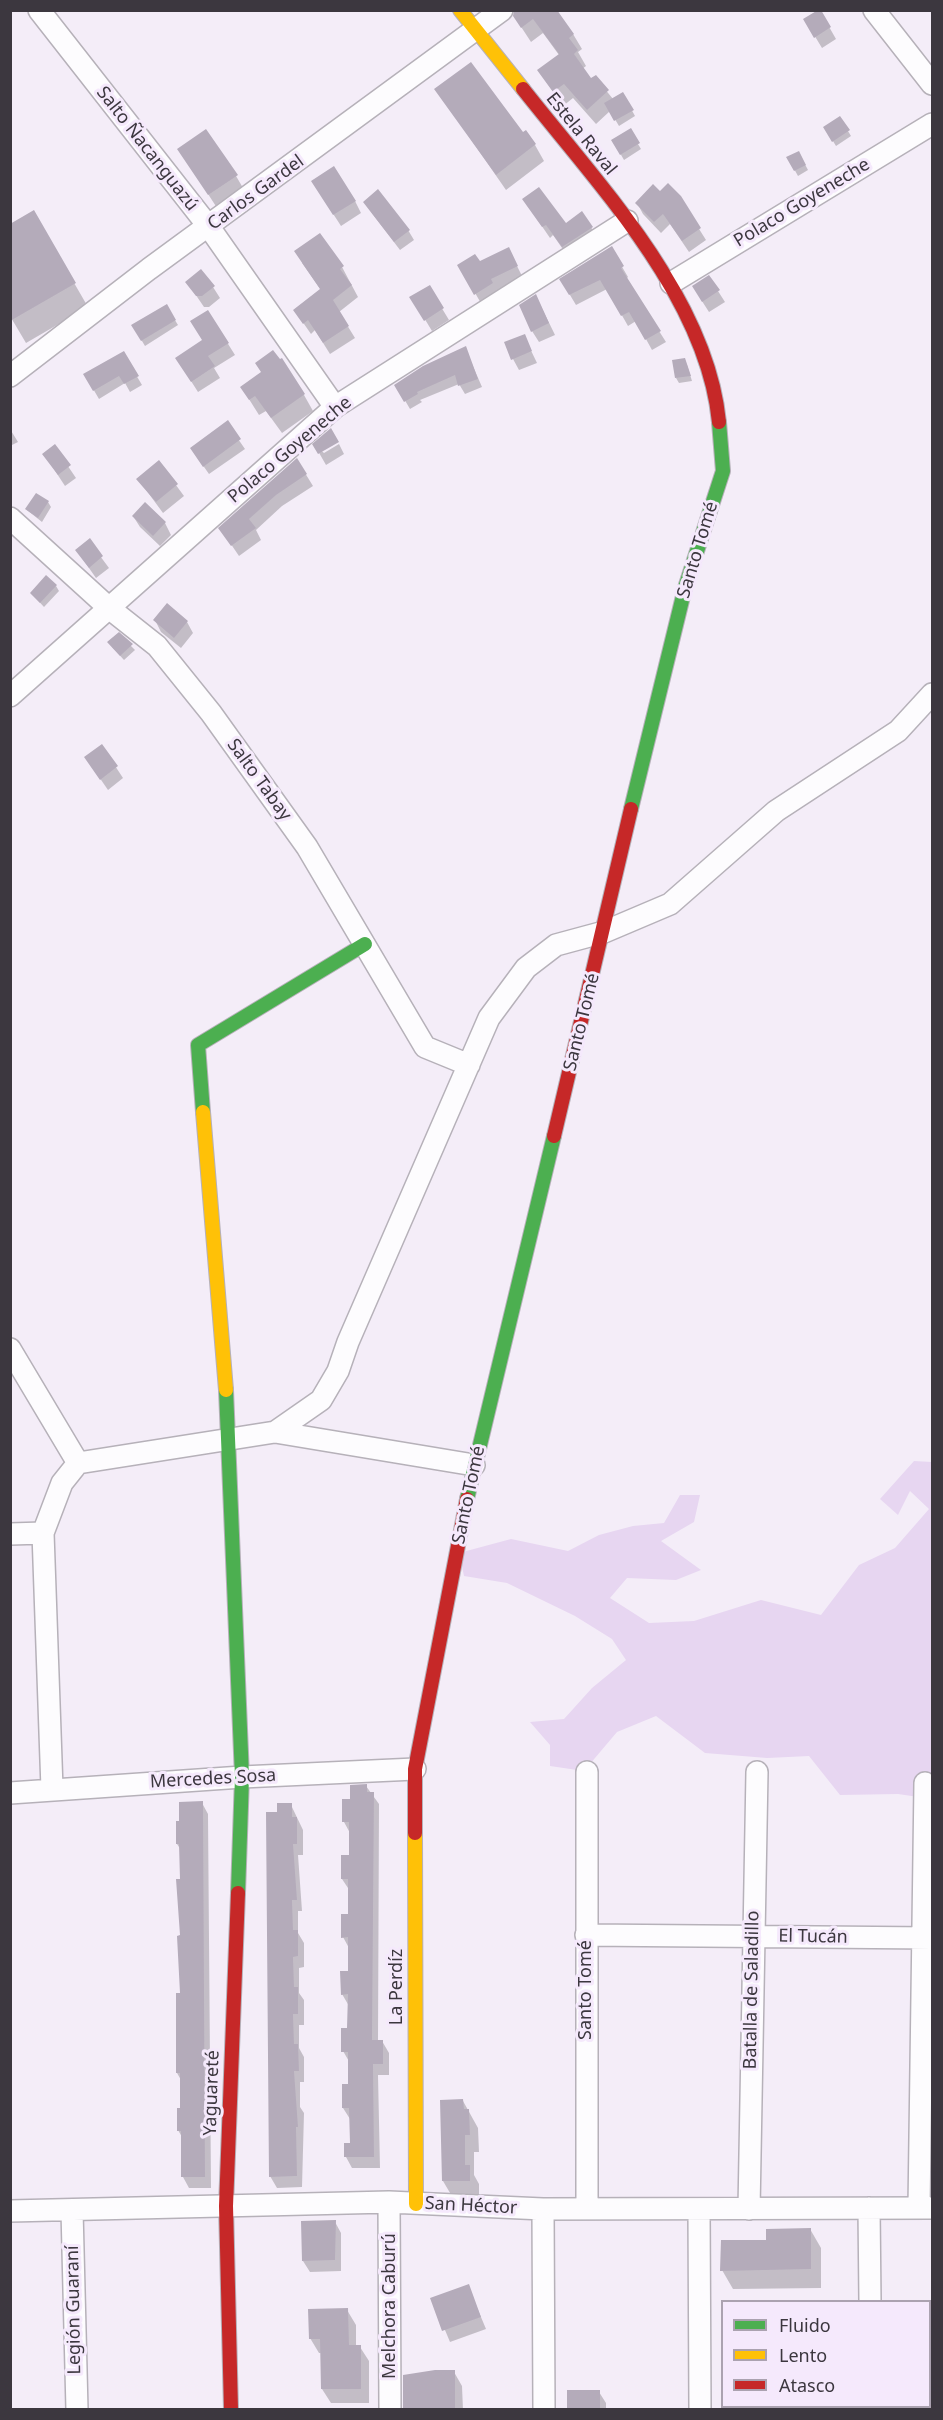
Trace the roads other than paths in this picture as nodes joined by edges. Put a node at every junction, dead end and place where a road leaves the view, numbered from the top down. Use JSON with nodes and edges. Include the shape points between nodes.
{"nodes":[{"id":1,"x":39,"y":10,"type":"edge"},
{"id":2,"x":460,"y":10,"type":"edge"},
{"id":3,"x":502,"y":10,"type":"edge"},
{"id":4,"x":874,"y":10,"type":"edge"},
{"id":5,"x":476,"y":31,"type":"junction"},
{"id":6,"x":933,"y":84,"type":"edge"},
{"id":7,"x":933,"y":123,"type":"edge"},
{"id":8,"x":627,"y":221,"type":"junction"},
{"id":9,"x":209,"y":227,"type":"junction"},
{"id":10,"x":671,"y":283,"type":"junction"},
{"id":11,"x":10,"y":376,"type":"edge"},
{"id":12,"x":335,"y":407,"type":"junction"},
{"id":13,"x":10,"y":518,"type":"edge"},
{"id":14,"x":109,"y":608,"type":"junction"},
{"id":15,"x":933,"y":694,"type":"edge"},
{"id":16,"x":10,"y":696,"type":"edge"},
{"id":17,"x":604,"y":932,"type":"junction"},
{"id":18,"x":365,"y":944,"type":"junction"},
{"id":19,"x":469,"y":1065,"type":"junction"},
{"id":20,"x":10,"y":1349,"type":"edge"},
{"id":21,"x":275,"y":1432,"type":"junction"},
{"id":22,"x":230,"y":1438,"type":"junction"},
{"id":23,"x":78,"y":1463,"type":"junction"},
{"id":24,"x":474,"y":1466,"type":"junction"},
{"id":25,"x":42,"y":1533,"type":"junction"},
{"id":26,"x":10,"y":1534,"type":"edge"},
{"id":27,"x":415,"y":1769,"type":"junction"},
{"id":28,"x":587,"y":1772,"type":"dead end"},
{"id":29,"x":757,"y":1772,"type":"dead end"},
{"id":30,"x":242,"y":1777,"type":"junction"},
{"id":31,"x":925,"y":1783,"type":"dead end"},
{"id":32,"x":52,"y":1789,"type":"junction"},
{"id":33,"x":10,"y":1793,"type":"edge"},
{"id":34,"x":586,"y":1935,"type":"junction"},
{"id":35,"x":753,"y":1936,"type":"junction"},
{"id":36,"x":928,"y":1938,"type":"edge"},
{"id":37,"x":389,"y":2202,"type":"junction"},
{"id":38,"x":416,"y":2204,"type":"junction"},
{"id":39,"x":226,"y":2206,"type":"junction"},
{"id":40,"x":587,"y":2208,"type":"junction"},
{"id":41,"x":868,"y":2208,"type":"junction"},
{"id":42,"x":926,"y":2208,"type":"edge"},
{"id":43,"x":699,"y":2209,"type":"junction"},
{"id":44,"x":749,"y":2209,"type":"junction"},
{"id":45,"x":72,"y":2210,"type":"junction"},
{"id":46,"x":543,"y":2210,"type":"junction"},
{"id":47,"x":10,"y":2211,"type":"edge"},
{"id":48,"x":870,"y":2300,"type":"edge"},
{"id":49,"x":77,"y":2409,"type":"edge"},
{"id":50,"x":231,"y":2409,"type":"edge"},
{"id":51,"x":390,"y":2409,"type":"edge"},
{"id":52,"x":544,"y":2409,"type":"edge"},
{"id":53,"x":700,"y":2409,"type":"edge"}],
"edges":[{"from":1,"to":9,"type":"street","name":"Salto Ñacanguazú"},
{"from":2,"to":5,"type":"street","name":"Estela Raval"},
{"from":3,"to":5,"type":"street","name":"Carlos Gardel"},
{"from":4,"to":6,"type":"street"},
{"from":5,"to":8,"type":"street","name":"Estela Raval"},
{"from":5,"to":9,"type":"street","name":"Carlos Gardel"},
{"from":7,"to":10,"type":"street","name":"Polaco Goyeneche"},
{"from":8,"to":10,"type":"street","name":"Estela Raval"},
{"from":8,"to":12,"type":"street","name":"Polaco Goyeneche"},
{"from":9,"to":11,"type":"street","name":"Carlos Gardel"},
{"from":9,"to":12,"type":"street","name":"Salto Ñacanguazú"},
{"from":10,"to":17,"type":"street","name":"Santo Tomé","via":[[706,363],[717,405],[723,471],[685,588],[642,756]]},
{"from":12,"to":14,"type":"street","name":"Polaco Goyeneche"},
{"from":13,"to":14,"type":"street","name":"Salto Tabay"},
{"from":14,"to":16,"type":"street","name":"Polaco Goyeneche"},
{"from":14,"to":18,"type":"street","name":"Salto Tabay","via":[[157,646],[211,713],[308,847]]},
{"from":15,"to":17,"type":"street","via":[[898,731],[776,811],[670,904]]},
{"from":17,"to":19,"type":"street","via":[[556,945],[526,968],[489,1018]]},
{"from":17,"to":24,"type":"street","name":"Santo Tomé"},
{"from":18,"to":19,"type":"street","name":"Salto Tabay","via":[[425,1047]]},
{"from":18,"to":22,"type":"street","name":"Yaguareté","via":[[198,1045]]},
{"from":19,"to":21,"type":"street","via":[[338,1371],[321,1400]]},
{"from":20,"to":23,"type":"street"},
{"from":21,"to":22,"type":"street"},
{"from":21,"to":24,"type":"street"},
{"from":22,"to":23,"type":"street"},
{"from":22,"to":30,"type":"street","name":"Yaguareté"},
{"from":23,"to":25,"type":"street","via":[[62,1483]]},
{"from":24,"to":27,"type":"street","name":"Santo Tomé"},
{"from":25,"to":26,"type":"street"},
{"from":25,"to":32,"type":"street"},
{"from":27,"to":30,"type":"street","name":"Mercedes Sosa"},
{"from":27,"to":38,"type":"street","name":"La Perdíz"},
{"from":28,"to":34,"type":"street","name":"Santo Tomé"},
{"from":29,"to":35,"type":"street","name":"Batalla de Saladillo"},
{"from":30,"to":32,"type":"street","name":"Mercedes Sosa"},
{"from":30,"to":39,"type":"street","name":"Yaguareté"},
{"from":31,"to":36,"type":"street"},
{"from":32,"to":33,"type":"street","name":"Mercedes Sosa"},
{"from":34,"to":35,"type":"street","name":"El Tucán"},
{"from":34,"to":40,"type":"street","name":"Santo Tomé"},
{"from":35,"to":36,"type":"street","name":"El Tucán"},
{"from":35,"to":44,"type":"street","name":"Batalla de Saladillo"},
{"from":36,"to":42,"type":"street"},
{"from":37,"to":38,"type":"street","name":"San Héctor"},
{"from":37,"to":39,"type":"street","name":"San Héctor"},
{"from":37,"to":51,"type":"street","name":"Melchora Caburú"},
{"from":38,"to":46,"type":"street","name":"San Héctor"},
{"from":39,"to":45,"type":"street","name":"San Héctor"},
{"from":39,"to":50,"type":"street","name":"Yaguareté"},
{"from":40,"to":43,"type":"street","name":"San Héctor"},
{"from":40,"to":46,"type":"street","name":"San Héctor"},
{"from":41,"to":42,"type":"street","name":"San Héctor"},
{"from":41,"to":44,"type":"street","name":"San Héctor"},
{"from":41,"to":48,"type":"street"},
{"from":43,"to":44,"type":"street","name":"San Héctor"},
{"from":43,"to":53,"type":"street"},
{"from":45,"to":47,"type":"street","name":"San Héctor"},
{"from":45,"to":49,"type":"street","name":"Legión Guaraní"},
{"from":46,"to":52,"type":"street"}]}
